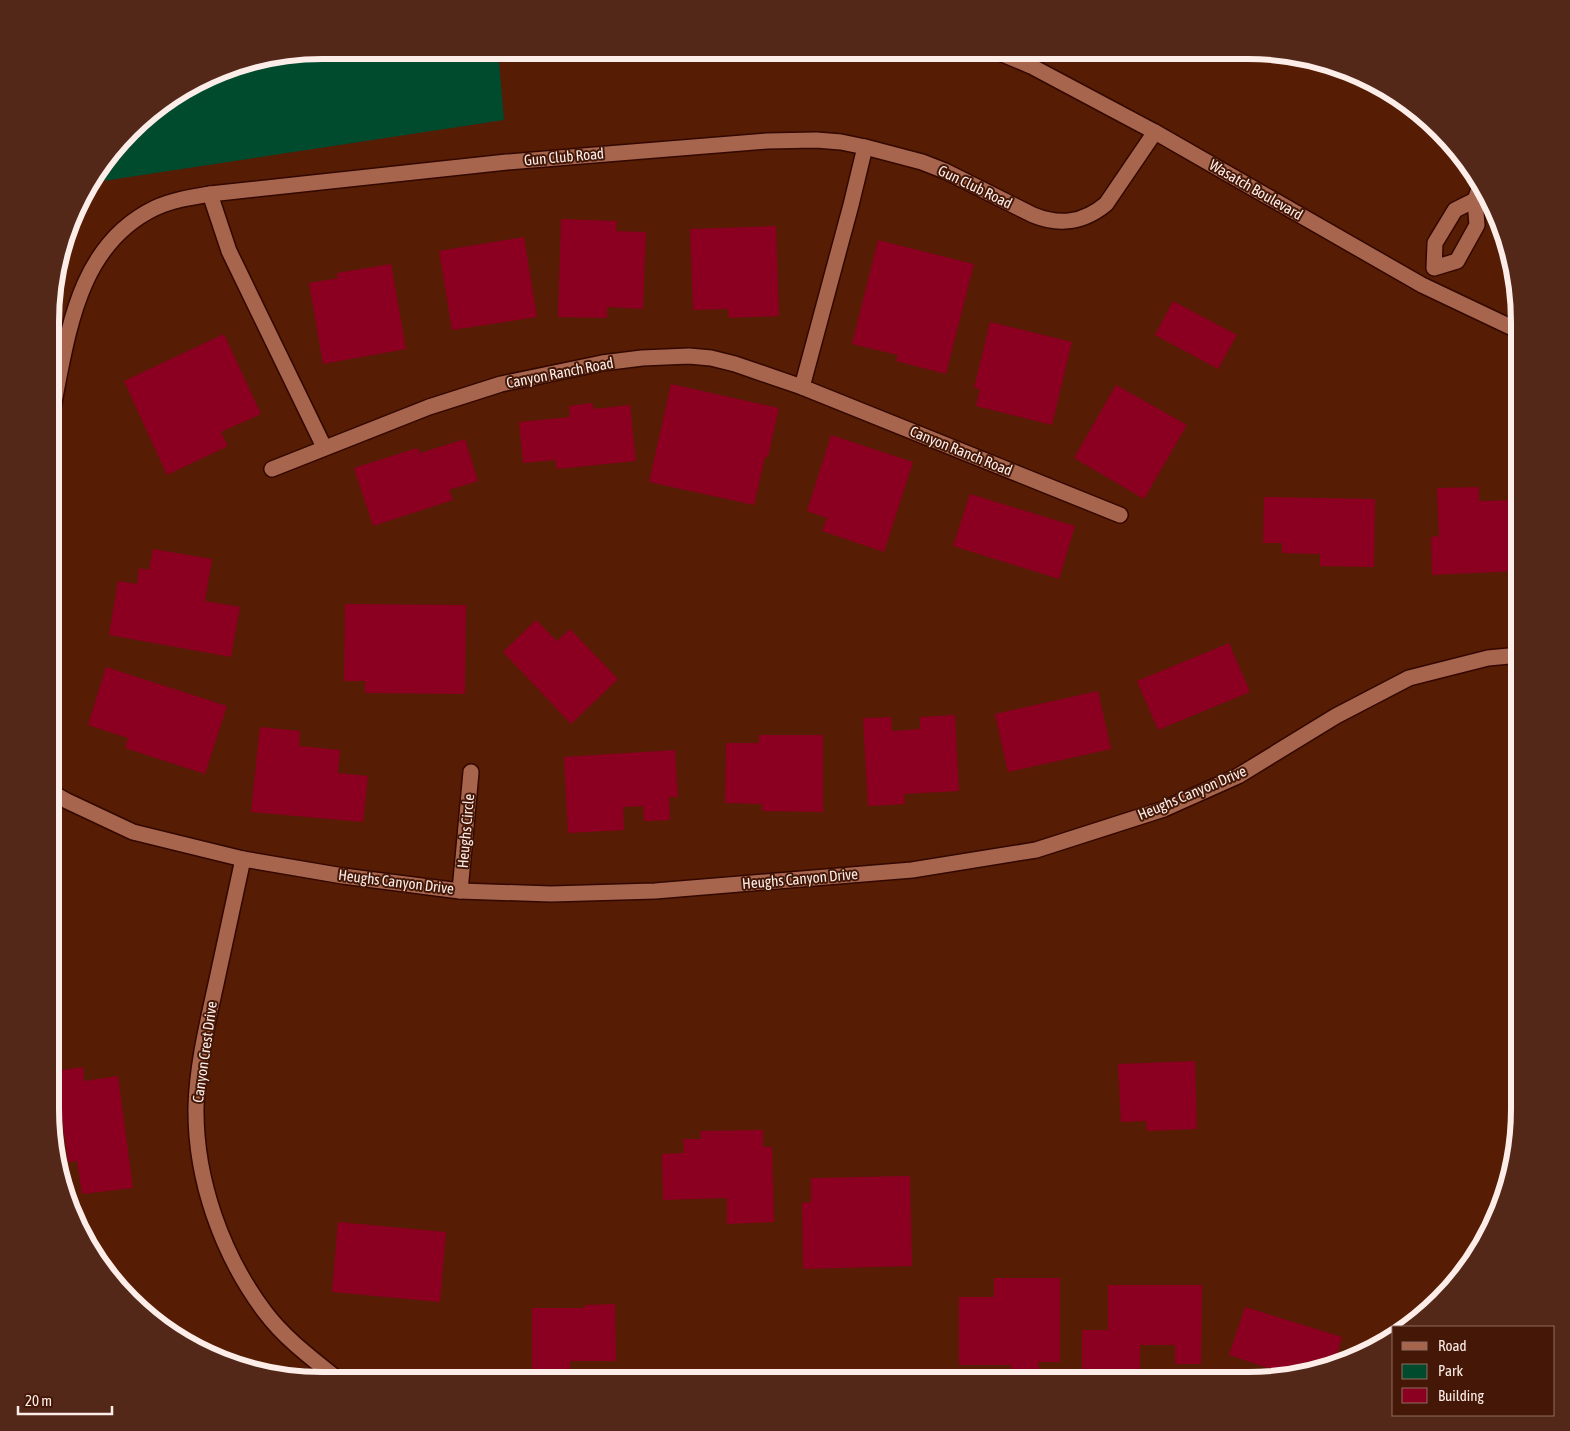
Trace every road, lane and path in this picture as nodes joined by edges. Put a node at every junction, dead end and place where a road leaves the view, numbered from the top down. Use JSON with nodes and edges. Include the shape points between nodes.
{"nodes":[{"id":1,"x":1015,"y":59,"type":"edge"},
{"id":2,"x":1155,"y":132,"type":"junction"},
{"id":3,"x":865,"y":147,"type":"junction"},
{"id":4,"x":1477,"y":193,"type":"edge"},
{"id":5,"x":210,"y":194,"type":"junction"},
{"id":6,"x":1434,"y":268,"type":"junction"},
{"id":7,"x":1422,"y":284,"type":"junction"},
{"id":8,"x":1511,"y":327,"type":"edge"},
{"id":9,"x":59,"y":381,"type":"edge"},
{"id":10,"x":802,"y":386,"type":"junction"},
{"id":11,"x":324,"y":447,"type":"junction"},
{"id":12,"x":272,"y":469,"type":"dead end"},
{"id":13,"x":1120,"y":515,"type":"dead end"},
{"id":14,"x":1511,"y":656,"type":"edge"},
{"id":15,"x":471,"y":772,"type":"dead end"},
{"id":16,"x":59,"y":797,"type":"edge"},
{"id":17,"x":243,"y":858,"type":"junction"},
{"id":18,"x":460,"y":891,"type":"junction"},
{"id":19,"x":329,"y":1372,"type":"edge"}],
"edges":[{"from":1,"to":2,"type":"street","name":"Wasatch Boulevard"},
{"from":2,"to":3,"type":"street","name":"Gun Club Road","via":[[1106,204],[1084,218],[1065,222],[1033,215],[922,162]]},
{"from":2,"to":7,"type":"street","name":"Wasatch Boulevard"},
{"from":3,"to":5,"type":"street","name":"Gun Club Road","via":[[816,140],[767,140],[507,162]]},
{"from":3,"to":10,"type":"street"},
{"from":4,"to":6,"type":"street","via":[[1455,210],[1435,244]]},
{"from":4,"to":6,"type":"street","via":[[1477,224],[1457,260]]},
{"from":5,"to":9,"type":"street","name":"Gun Club Road","via":[[173,202],[144,214],[100,255],[78,298]]},
{"from":5,"to":11,"type":"street","via":[[229,251]]},
{"from":6,"to":7,"type":"street"},
{"from":7,"to":8,"type":"street","name":"Wasatch Boulevard"},
{"from":10,"to":11,"type":"street","name":"Canyon Ranch Road","via":[[711,358],[666,356],[610,362],[470,393]]},
{"from":10,"to":13,"type":"street","name":"Canyon Ranch Road"},
{"from":11,"to":12,"type":"street","name":"Canyon Ranch Road"},
{"from":14,"to":18,"type":"street","name":"Heughs Canyon Drive","via":[[1488,658],[1409,678],[1336,716],[1238,776],[1164,809],[1036,850],[912,870],[654,891],[550,894]]},
{"from":15,"to":18,"type":"street","name":"Heughs Circle"},
{"from":16,"to":17,"type":"street","name":"Heughs Canyon Drive","via":[[133,832]]},
{"from":17,"to":18,"type":"street","name":"Heughs Canyon Drive","via":[[343,876]]},
{"from":17,"to":19,"type":"street","name":"Canyon Crest Drive","via":[[198,1077],[196,1108],[202,1170],[222,1236],[249,1289],[265,1313],[291,1340]]}]}
